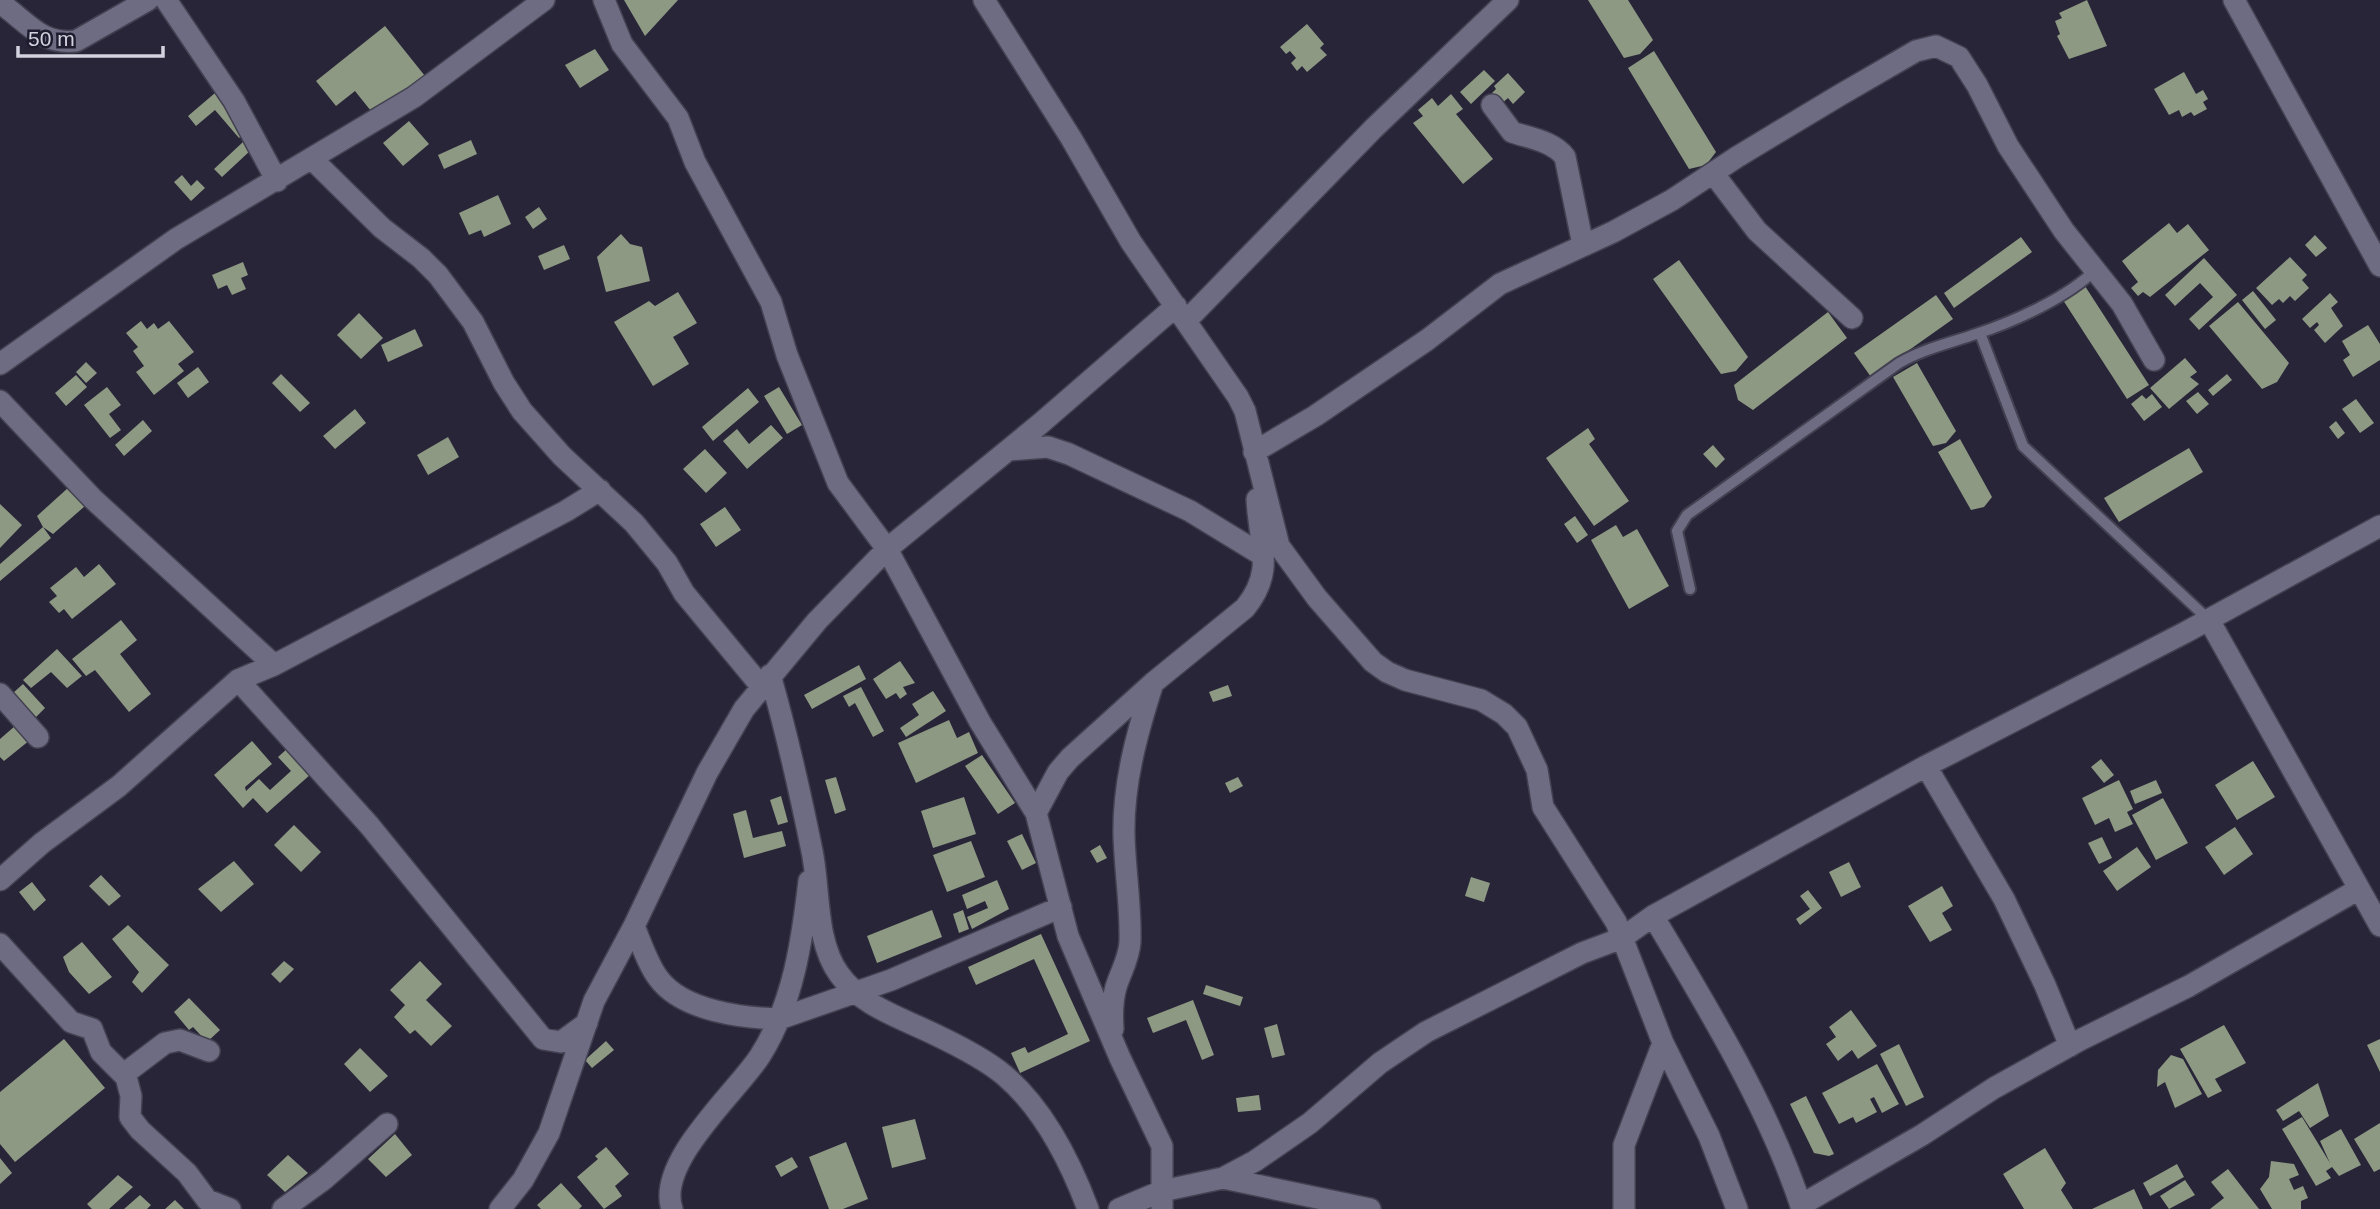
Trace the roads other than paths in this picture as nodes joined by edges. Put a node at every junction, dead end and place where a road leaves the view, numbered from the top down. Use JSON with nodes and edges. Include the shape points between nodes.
{"nodes":[{"id":1,"x":148,"y":0,"type":"edge"},
{"id":2,"x":166,"y":0,"type":"edge"},
{"id":3,"x":544,"y":0,"type":"edge"},
{"id":4,"x":604,"y":0,"type":"edge"},
{"id":5,"x":984,"y":0,"type":"edge"},
{"id":6,"x":1508,"y":0,"type":"edge"},
{"id":7,"x":2234,"y":0,"type":"edge"},
{"id":8,"x":0,"y":3,"type":"edge"},
{"id":9,"x":1492,"y":105,"type":"dead end"},
{"id":10,"x":313,"y":160,"type":"junction"},
{"id":11,"x":1713,"y":173,"type":"junction"},
{"id":12,"x":277,"y":181,"type":"junction"},
{"id":13,"x":1583,"y":245,"type":"junction"},
{"id":14,"x":2380,"y":266,"type":"edge"},
{"id":15,"x":2096,"y":270,"type":"junction"},
{"id":16,"x":1181,"y":314,"type":"junction"},
{"id":17,"x":1852,"y":318,"type":"dead end"},
{"id":18,"x":1980,"y":333,"type":"junction"},
{"id":19,"x":2154,"y":360,"type":"dead end"},
{"id":20,"x":0,"y":364,"type":"edge"},
{"id":21,"x":0,"y":401,"type":"edge"},
{"id":22,"x":1009,"y":450,"type":"junction"},
{"id":23,"x":1254,"y":454,"type":"junction"},
{"id":24,"x":600,"y":490,"type":"junction"},
{"id":25,"x":2380,"y":526,"type":"edge"},
{"id":26,"x":887,"y":549,"type":"junction"},
{"id":27,"x":1262,"y":555,"type":"junction"},
{"id":28,"x":1690,"y":589,"type":"dead end"},
{"id":29,"x":2209,"y":620,"type":"junction"},
{"id":30,"x":274,"y":665,"type":"junction"},
{"id":31,"x":238,"y":680,"type":"junction"},
{"id":32,"x":766,"y":681,"type":"junction"},
{"id":33,"x":1153,"y":683,"type":"junction"},
{"id":34,"x":0,"y":694,"type":"edge"},
{"id":35,"x":38,"y":737,"type":"dead end"},
{"id":36,"x":1926,"y":766,"type":"junction"},
{"id":37,"x":1036,"y":813,"type":"junction"},
{"id":38,"x":812,"y":851,"type":"junction"},
{"id":39,"x":0,"y":880,"type":"edge"},
{"id":40,"x":2359,"y":889,"type":"junction"},
{"id":41,"x":1061,"y":906,"type":"junction"},
{"id":42,"x":1653,"y":916,"type":"junction"},
{"id":43,"x":634,"y":926,"type":"junction"},
{"id":44,"x":2380,"y":926,"type":"edge"},
{"id":45,"x":1622,"y":938,"type":"junction"},
{"id":46,"x":0,"y":944,"type":"edge"},
{"id":47,"x":856,"y":990,"type":"junction"},
{"id":48,"x":779,"y":1019,"type":"junction"},
{"id":49,"x":587,"y":1023,"type":"junction"},
{"id":50,"x":1113,"y":1042,"type":"junction"},
{"id":51,"x":1663,"y":1043,"type":"junction"},
{"id":52,"x":2070,"y":1045,"type":"junction"},
{"id":53,"x":209,"y":1051,"type":"dead end"},
{"id":54,"x":124,"y":1074,"type":"junction"},
{"id":55,"x":387,"y":1124,"type":"dead end"},
{"id":56,"x":1223,"y":1178,"type":"junction"},
{"id":57,"x":1162,"y":1200,"type":"edge"},
{"id":58,"x":1309,"y":1201,"type":"edge"},
{"id":59,"x":1801,"y":1207,"type":"edge"},
{"id":60,"x":230,"y":1209,"type":"edge"},
{"id":61,"x":282,"y":1209,"type":"edge"},
{"id":62,"x":500,"y":1209,"type":"edge"},
{"id":63,"x":672,"y":1209,"type":"edge"},
{"id":64,"x":1088,"y":1209,"type":"edge"},
{"id":65,"x":1119,"y":1209,"type":"edge"},
{"id":66,"x":1370,"y":1209,"type":"edge"},
{"id":67,"x":1624,"y":1209,"type":"edge"},
{"id":68,"x":1737,"y":1209,"type":"edge"}],
"edges":[{"from":1,"to":8,"type":"street","via":[[76,41],[64,43],[44,37]]},
{"from":2,"to":12,"type":"street","via":[[234,101]]},
{"from":3,"to":10,"type":"street","via":[[414,97]]},
{"from":4,"to":26,"type":"street","via":[[622,44],[678,118],[695,162],[771,302],[838,483]]},
{"from":5,"to":16,"type":"street","via":[[1131,242]]},
{"from":6,"to":16,"type":"street"},
{"from":7,"to":14,"type":"street"},
{"from":9,"to":13,"type":"street","via":[[1512,132],[1530,136],[1566,157]]},
{"from":10,"to":12,"type":"street"},
{"from":10,"to":24,"type":"street","via":[[438,275],[473,322],[522,411]]},
{"from":11,"to":13,"type":"street","via":[[1672,200]]},
{"from":11,"to":15,"type":"street","via":[[1916,51],[1936,46],[1959,57],[2008,146],[2064,231]]},
{"from":11,"to":17,"type":"street","via":[[1757,231]]},
{"from":12,"to":20,"type":"street","via":[[176,239]]},
{"from":13,"to":23,"type":"street","via":[[1483,295],[1427,340]]},
{"from":15,"to":18,"type":"lane","via":[[2082,283]]},
{"from":15,"to":19,"type":"street"},
{"from":16,"to":22,"type":"street"},
{"from":16,"to":23,"type":"street","via":[[1238,397]]},
{"from":18,"to":28,"type":"lane","via":[[1919,351],[1899,363],[1687,515],[1677,531]]},
{"from":18,"to":29,"type":"lane","via":[[2023,446]]},
{"from":21,"to":30,"type":"street","via":[[93,499]]},
{"from":22,"to":26,"type":"street"},
{"from":22,"to":27,"type":"street","via":[[1048,447],[1069,454],[1190,511]]},
{"from":23,"to":27,"type":"street"},
{"from":23,"to":45,"type":"street","via":[[1279,546],[1373,662],[1405,680],[1481,700],[1517,727],[1536,770],[1543,807]]},
{"from":24,"to":30,"type":"street"},
{"from":24,"to":32,"type":"street","via":[[659,553],[684,593]]},
{"from":25,"to":29,"type":"street"},
{"from":26,"to":32,"type":"street","via":[[851,583]]},
{"from":26,"to":37,"type":"street","via":[[980,722]]},
{"from":27,"to":33,"type":"street","via":[[1262,580],[1245,608]]},
{"from":29,"to":36,"type":"street"},
{"from":29,"to":40,"type":"street"},
{"from":30,"to":31,"type":"street"},
{"from":31,"to":39,"type":"street","via":[[119,786]]},
{"from":31,"to":49,"type":"street","via":[[369,825],[543,1039],[561,1042]]},
{"from":32,"to":38,"type":"street","via":[[797,775]]},
{"from":32,"to":43,"type":"street","via":[[744,709],[707,774]]},
{"from":33,"to":37,"type":"street","via":[[1070,758]]},
{"from":33,"to":50,"type":"street","via":[[1128,782],[1124,834],[1130,942],[1112,1002]]},
{"from":34,"to":35,"type":"street"},
{"from":36,"to":42,"type":"street"},
{"from":36,"to":52,"type":"street","via":[[2004,899]]},
{"from":37,"to":41,"type":"street"},
{"from":38,"to":47,"type":"street","via":[[825,943],[840,976]]},
{"from":38,"to":48,"type":"street","via":[[792,987]]},
{"from":40,"to":44,"type":"street"},
{"from":40,"to":52,"type":"street","via":[[2189,986]]},
{"from":41,"to":47,"type":"street","via":[[891,980]]},
{"from":41,"to":50,"type":"street"},
{"from":42,"to":45,"type":"street"},
{"from":42,"to":59,"type":"street","via":[[1774,1138]]},
{"from":43,"to":48,"type":"street","via":[[659,980],[678,996],[704,1006]]},
{"from":43,"to":49,"type":"street"},
{"from":45,"to":51,"type":"street"},
{"from":45,"to":56,"type":"street","via":[[1582,953],[1426,1032],[1380,1063],[1310,1123]]},
{"from":46,"to":54,"type":"street","via":[[71,1023],[92,1030],[101,1052]]},
{"from":47,"to":48,"type":"street"},
{"from":47,"to":64,"type":"street","via":[[872,1004],[1004,1074],[1060,1147]]},
{"from":48,"to":63,"type":"street","via":[[761,1055],[686,1151],[672,1180],[668,1198]]},
{"from":49,"to":62,"type":"street","via":[[549,1133],[523,1180]]},
{"from":50,"to":57,"type":"street","via":[[1162,1146]]},
{"from":51,"to":67,"type":"street","via":[[1624,1145]]},
{"from":51,"to":68,"type":"street","via":[[1709,1136]]},
{"from":52,"to":59,"type":"street"},
{"from":53,"to":54,"type":"street","via":[[180,1041],[165,1043]]},
{"from":54,"to":60,"type":"street","via":[[130,1084],[130,1117],[140,1130],[187,1173],[207,1200]]},
{"from":55,"to":61,"type":"street"},
{"from":56,"to":57,"type":"street"},
{"from":56,"to":58,"type":"street"},
{"from":57,"to":65,"type":"street"},
{"from":58,"to":66,"type":"street"}]}
